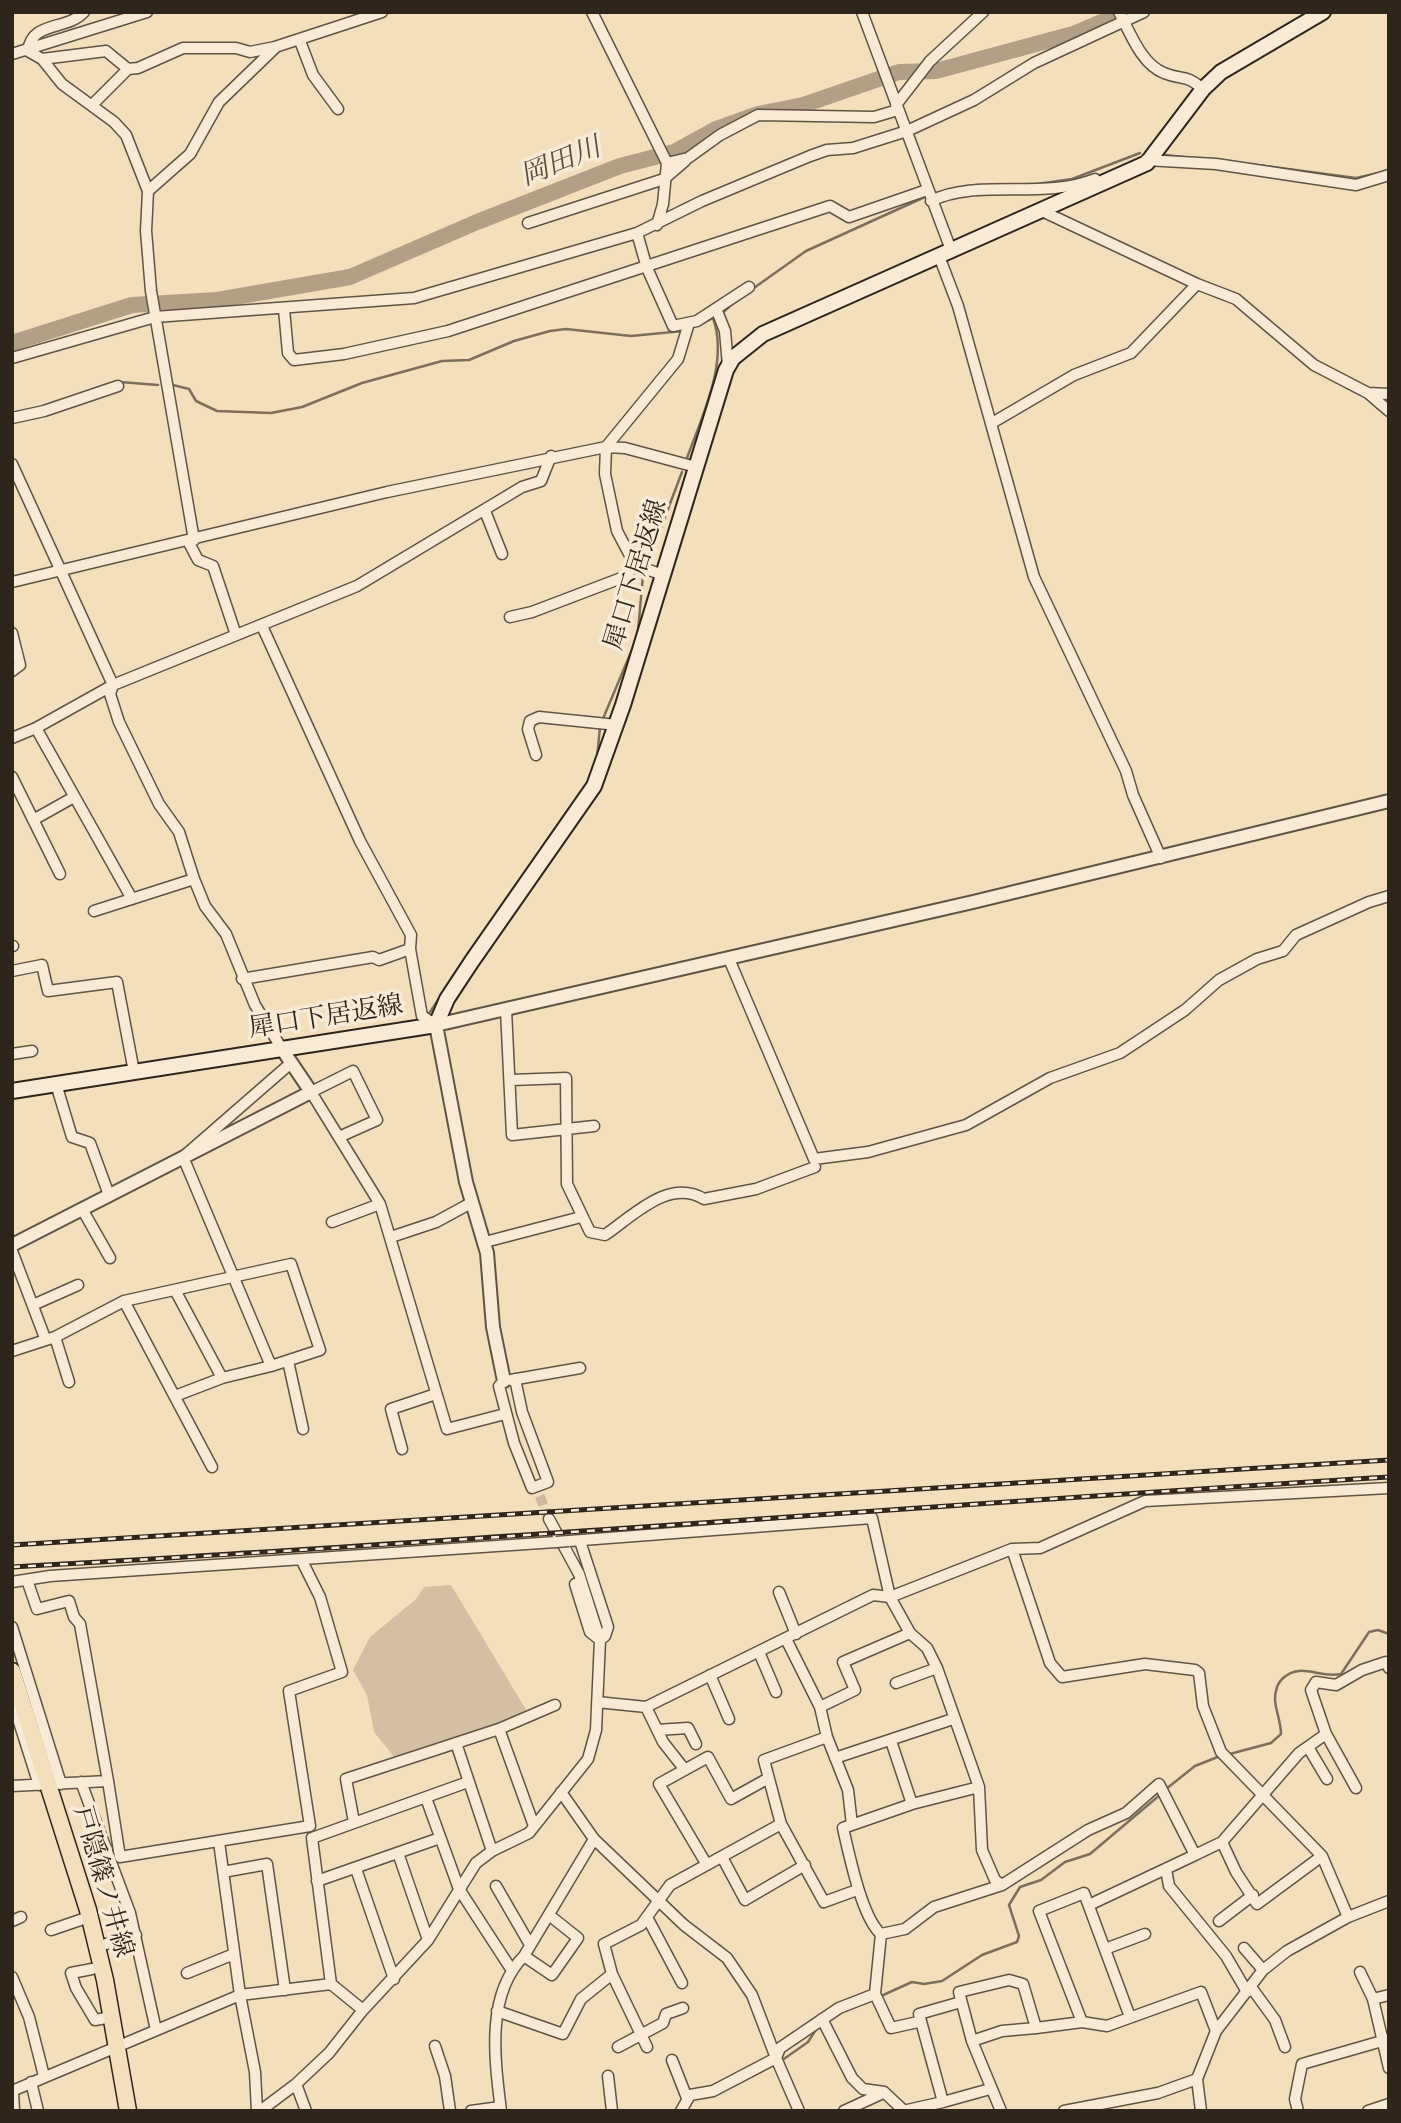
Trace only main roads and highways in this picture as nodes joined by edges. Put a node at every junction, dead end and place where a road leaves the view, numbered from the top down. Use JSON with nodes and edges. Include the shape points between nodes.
{"nodes":[{"id":1,"x":1322,"y":12,"type":"edge"},
{"id":2,"x":12,"y":1091,"type":"edge"},
{"id":3,"x":12,"y":1671,"type":"edge"},
{"id":4,"x":128,"y":2111,"type":"edge"}],
"edges":[{"from":1,"to":2,"type":"main road","name":"犀口下居返線","via":[[1221,72],[1203,89],[1152,159],[1111,182],[763,334],[744,347],[728,366],[594,786],[472,961],[436,1025]]},
{"from":3,"to":4,"type":"main road","name":"戸隠篠ノ井線","via":[[89,1917]]}]}
